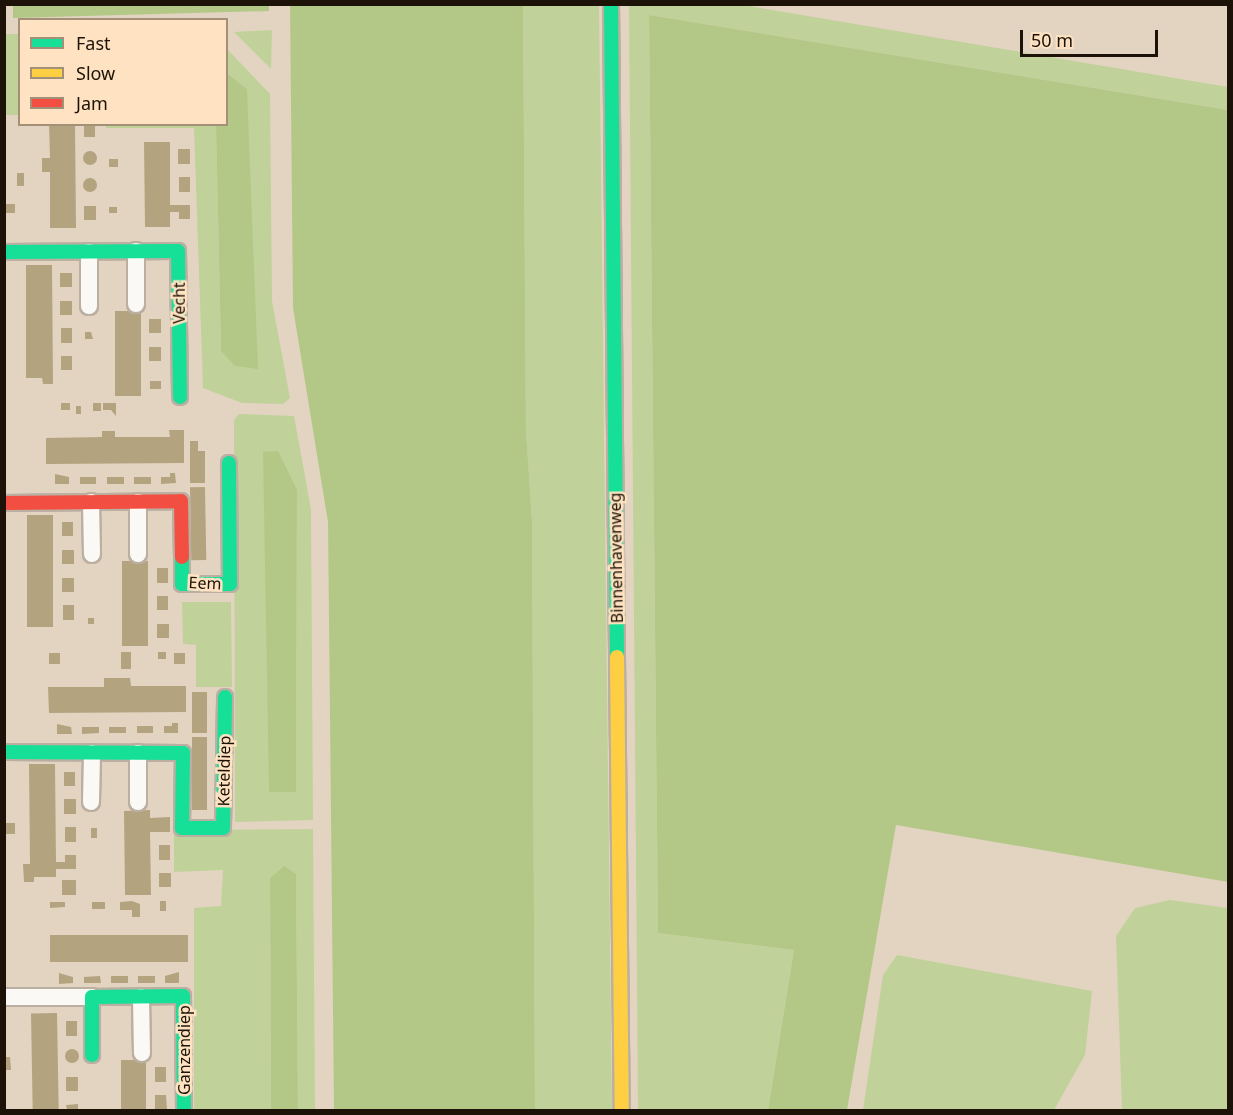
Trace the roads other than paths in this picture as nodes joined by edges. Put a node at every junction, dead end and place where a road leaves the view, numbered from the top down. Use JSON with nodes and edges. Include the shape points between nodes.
{"nodes":[{"id":1,"x":611,"y":4,"type":"edge"},
{"id":2,"x":136,"y":251,"type":"junction"},
{"id":3,"x":4,"y":252,"type":"edge"},
{"id":4,"x":89,"y":252,"type":"junction"},
{"id":5,"x":136,"y":304,"type":"dead end"},
{"id":6,"x":89,"y":306,"type":"dead end"},
{"id":7,"x":180,"y":397,"type":"dead end"},
{"id":8,"x":229,"y":463,"type":"dead end"},
{"id":9,"x":91,"y":502,"type":"junction"},
{"id":10,"x":138,"y":502,"type":"junction"},
{"id":11,"x":4,"y":503,"type":"edge"},
{"id":12,"x":92,"y":554,"type":"dead end"},
{"id":13,"x":138,"y":554,"type":"dead end"},
{"id":14,"x":225,"y":697,"type":"dead end"},
{"id":15,"x":4,"y":752,"type":"edge"},
{"id":16,"x":92,"y":753,"type":"junction"},
{"id":17,"x":138,"y":753,"type":"junction"},
{"id":18,"x":92,"y":802,"type":"dead end"},
{"id":19,"x":138,"y":802,"type":"dead end"},
{"id":20,"x":141,"y":996,"type":"junction"},
{"id":21,"x":4,"y":997,"type":"edge"},
{"id":22,"x":92,"y":997,"type":"junction"},
{"id":23,"x":142,"y":1053,"type":"dead end"},
{"id":24,"x":93,"y":1055,"type":"dead end"},
{"id":25,"x":184,"y":1110,"type":"edge"},
{"id":26,"x":622,"y":1110,"type":"edge"}],
"edges":[{"from":1,"to":26,"type":"street","name":"Binnenhavenweg"},
{"from":2,"to":4,"type":"street","name":"Vecht"},
{"from":2,"to":5,"type":"street"},
{"from":2,"to":7,"type":"street","name":"Vecht","via":[[178,251]]},
{"from":3,"to":4,"type":"street","name":"Vecht"},
{"from":4,"to":6,"type":"street"},
{"from":8,"to":10,"type":"street","name":"Eem","via":[[230,584],[182,584],[181,501]]},
{"from":9,"to":10,"type":"street","name":"Eem"},
{"from":9,"to":11,"type":"street","name":"Eem"},
{"from":9,"to":12,"type":"street"},
{"from":10,"to":13,"type":"street"},
{"from":14,"to":17,"type":"street","name":"Keteldiep","via":[[223,828],[182,828],[183,753]]},
{"from":15,"to":16,"type":"street","name":"Keteldiep"},
{"from":16,"to":17,"type":"street","name":"Keteldiep"},
{"from":16,"to":18,"type":"street"},
{"from":17,"to":19,"type":"street"},
{"from":20,"to":22,"type":"street","name":"Ganzendiep"},
{"from":20,"to":23,"type":"street"},
{"from":20,"to":25,"type":"street","name":"Ganzendiep","via":[[183,996]]},
{"from":21,"to":22,"type":"street","name":"Ganzendiep"},
{"from":22,"to":24,"type":"street"}]}
